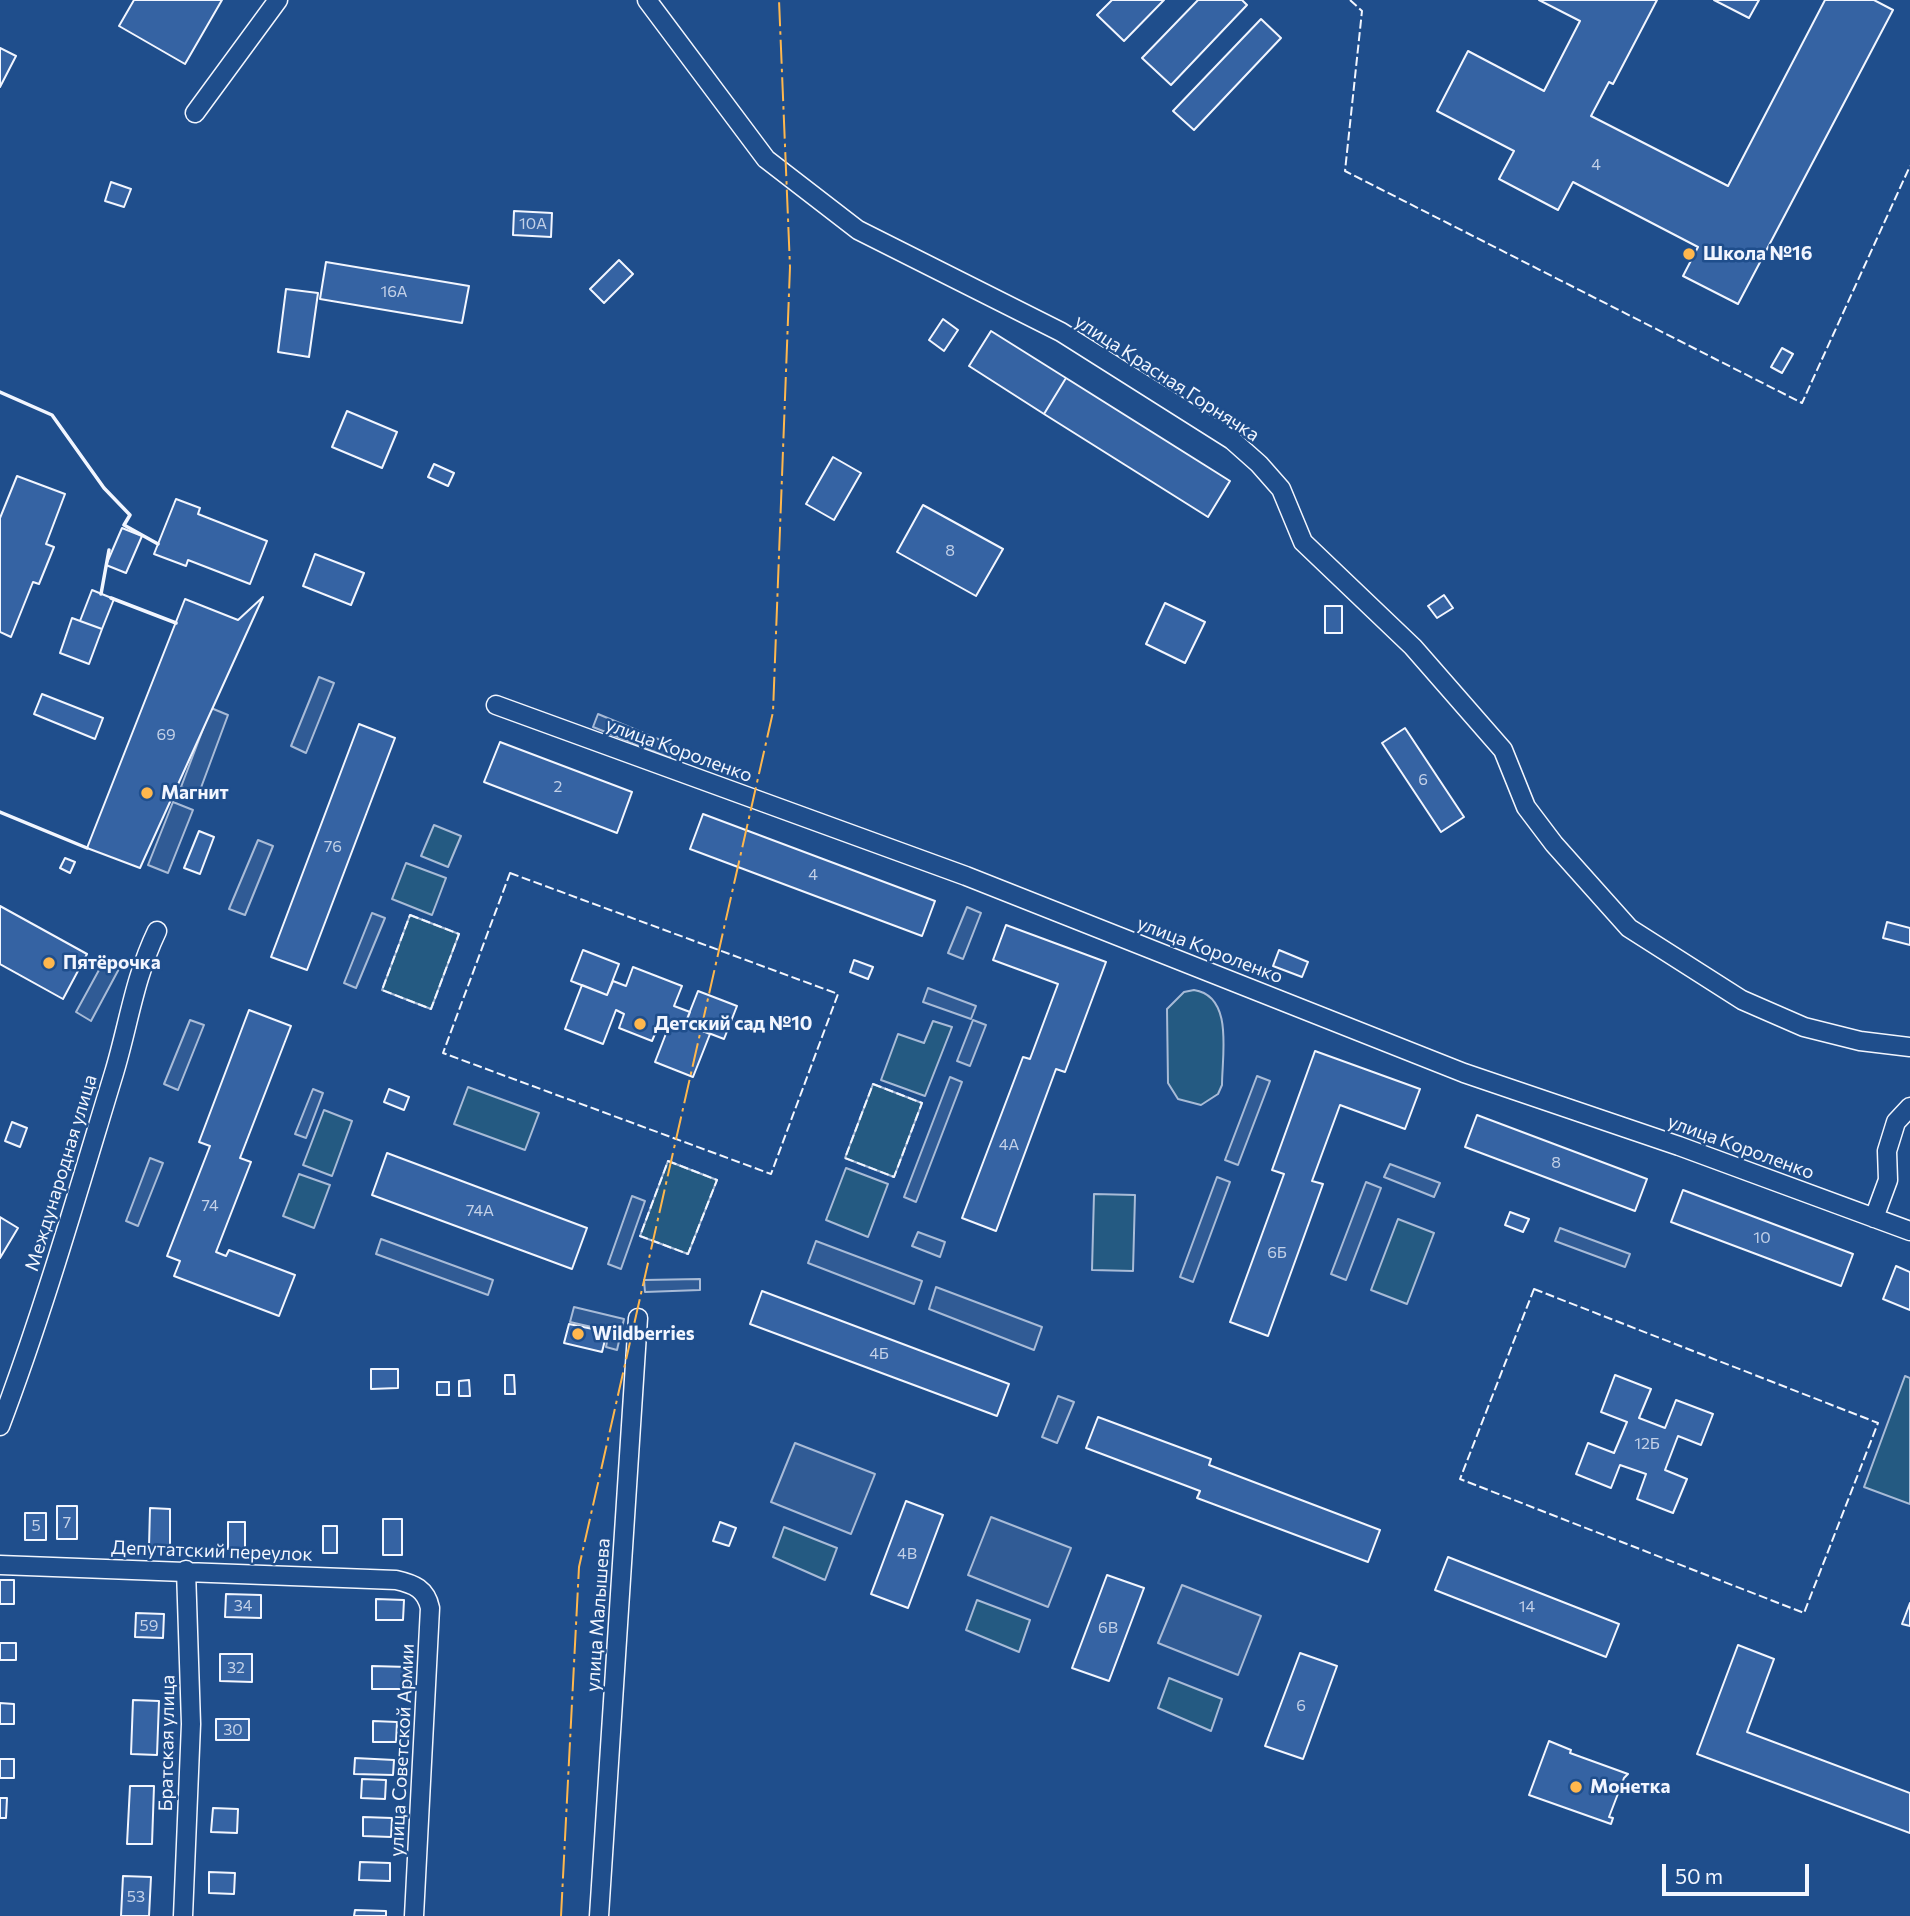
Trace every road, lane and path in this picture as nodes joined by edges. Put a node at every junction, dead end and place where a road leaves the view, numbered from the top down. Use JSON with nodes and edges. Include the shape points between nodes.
{"nodes":[{"id":1,"x":278,"y":0,"type":"edge"},
{"id":2,"x":647,"y":0,"type":"edge"},
{"id":3,"x":195,"y":113,"type":"dead end"},
{"id":4,"x":496,"y":705,"type":"dead end"},
{"id":5,"x":157,"y":931,"type":"dead end"},
{"id":6,"x":1910,"y":1047,"type":"edge"},
{"id":7,"x":1910,"y":1107,"type":"edge"},
{"id":8,"x":1874,"y":1218,"type":"junction"},
{"id":9,"x":1910,"y":1231,"type":"edge"},
{"id":10,"x":638,"y":1318,"type":"dead end"},
{"id":11,"x":0,"y":1426,"type":"edge"},
{"id":12,"x":0,"y":1565,"type":"edge"},
{"id":13,"x":186,"y":1570,"type":"junction"},
{"id":14,"x":421,"y":1589,"type":"joint"},
{"id":15,"x":183,"y":1916,"type":"edge"},
{"id":16,"x":414,"y":1916,"type":"edge"},
{"id":17,"x":599,"y":1916,"type":"edge"}],
"edges":[{"from":1,"to":3,"type":"street"},
{"from":2,"to":6,"type":"street","name":"улица Красная Горнячка","via":[[766,159],[858,230],[1061,332],[1232,440],[1259,464],[1281,489],[1303,542],[1413,647],[1503,750],[1526,807],[1629,928],[1754,1006],[1804,1027]]},
{"from":4,"to":8,"type":"street","name":"улица Короленко","via":[[966,876],[1464,1073]]},
{"from":5,"to":11,"type":"street","name":"Международная улица","via":[[140,965],[116,1066]]},
{"from":7,"to":8,"type":"street","via":[[1896,1122],[1887,1150],[1888,1180]]},
{"from":8,"to":9,"type":"street","name":"улица Короленко"},
{"from":10,"to":17,"type":"street","name":"улица Малышева"},
{"from":12,"to":13,"type":"street","name":"Депутатский переулок"},
{"from":13,"to":14,"type":"street","name":"Депутатский переулок","via":[[396,1580]]},
{"from":13,"to":15,"type":"street","name":"Братская улица","via":[[191,1724]]},
{"from":14,"to":16,"type":"street","name":"улица Советской Армии","via":[[430,1608]]}]}
